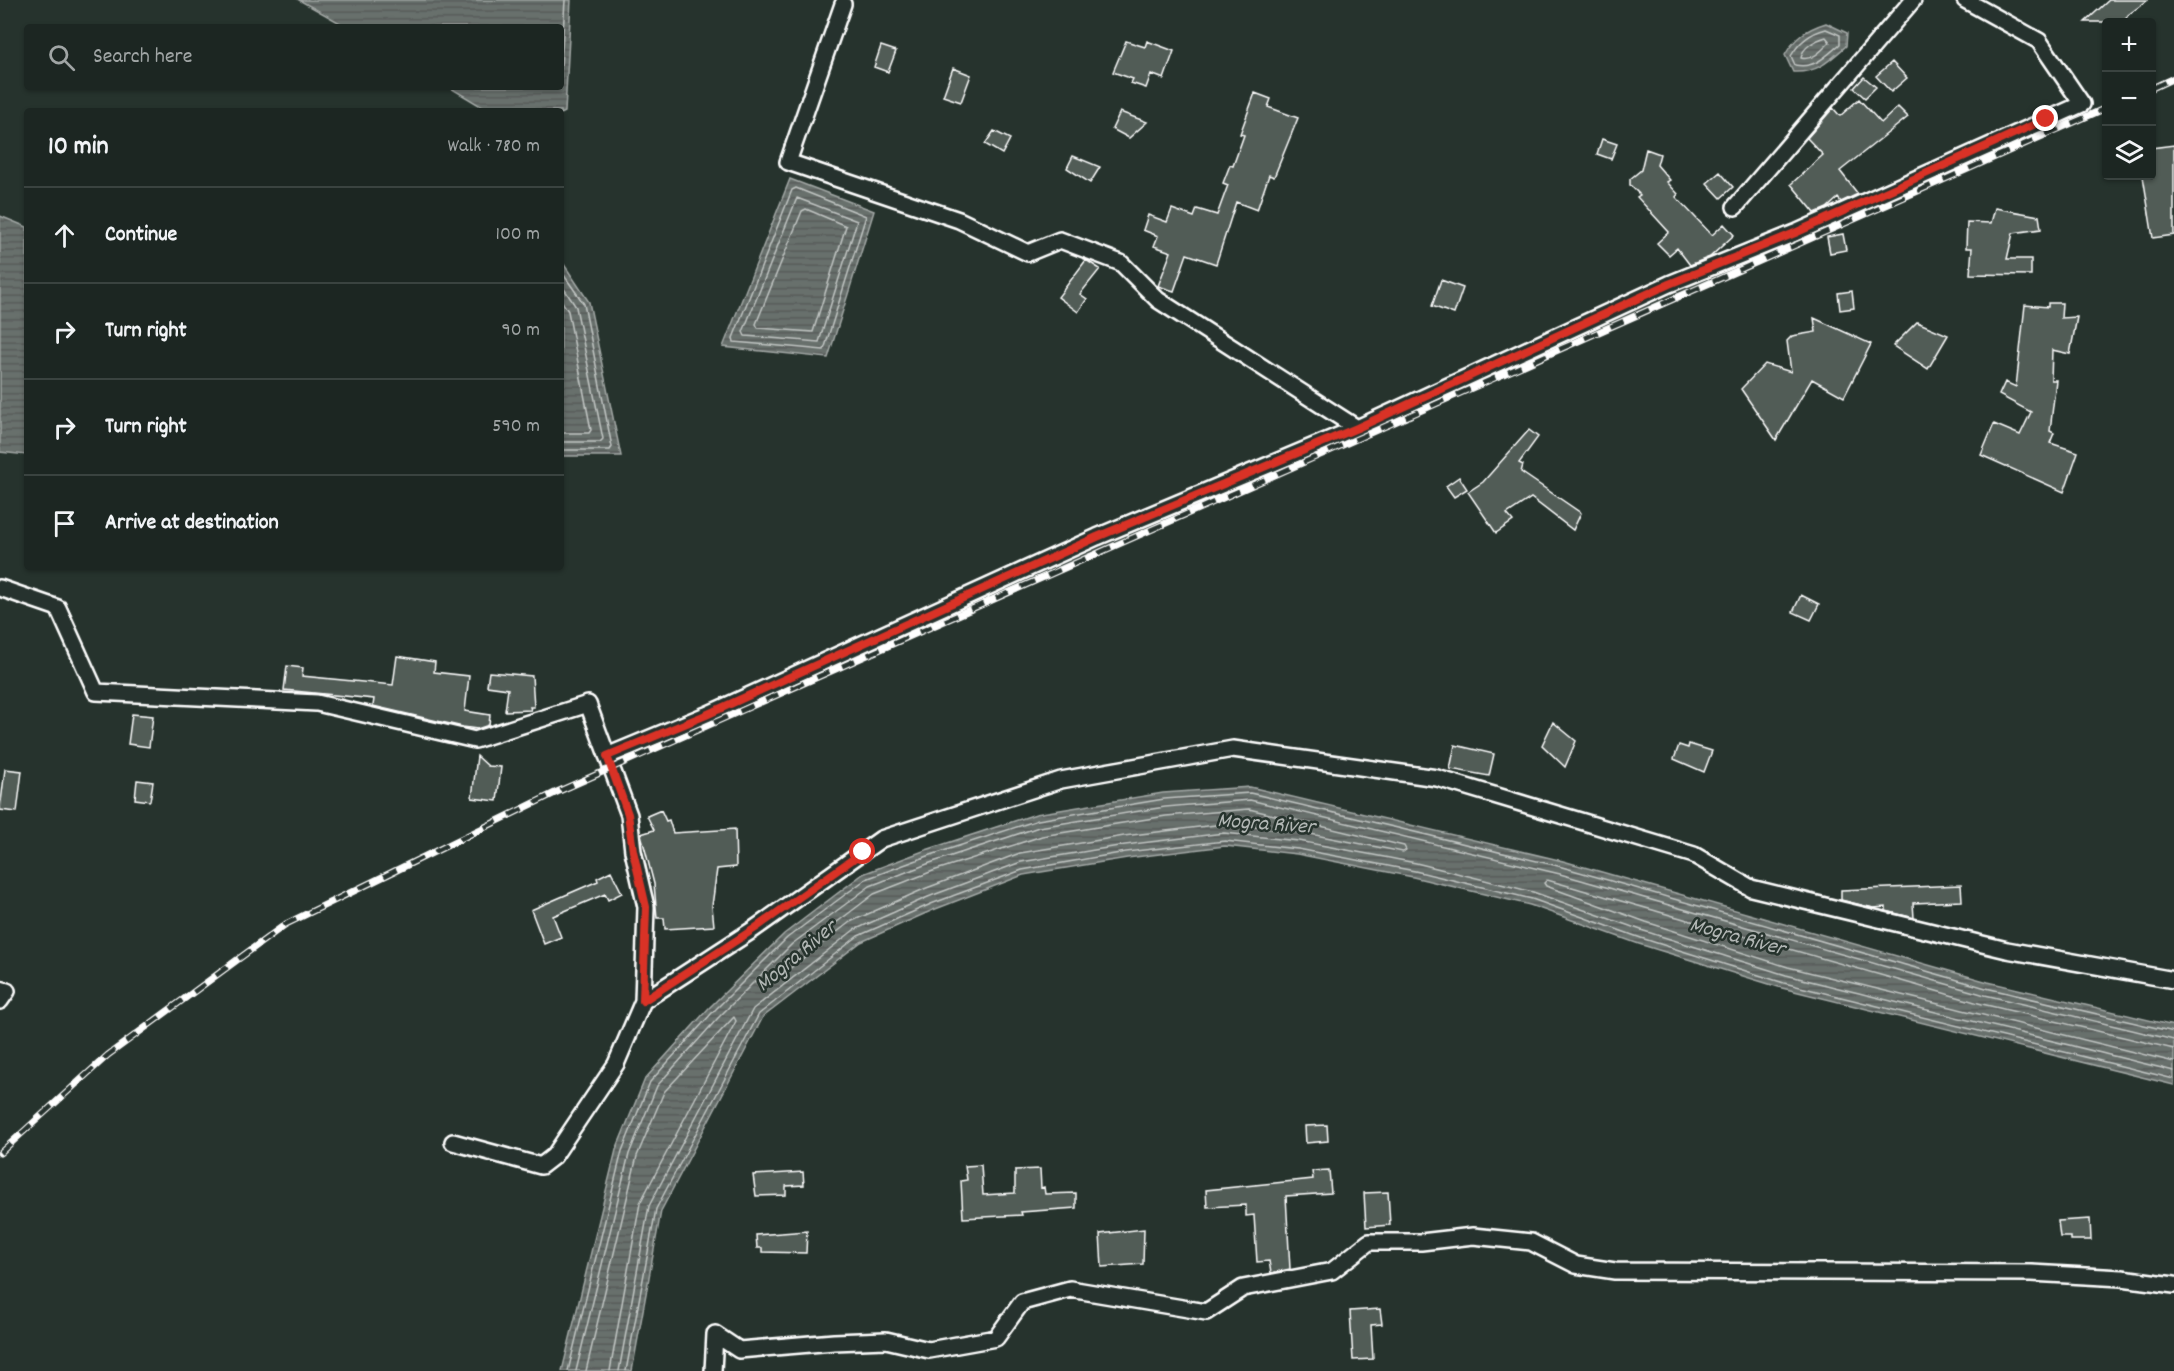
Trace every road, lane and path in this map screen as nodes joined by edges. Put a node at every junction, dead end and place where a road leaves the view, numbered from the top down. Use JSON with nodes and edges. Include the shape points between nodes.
{"nodes":[{"id":1,"x":1913,"y":0,"type":"edge"},
{"id":2,"x":1965,"y":0,"type":"edge"},
{"id":3,"x":841,"y":1,"type":"edge"},
{"id":4,"x":1735,"y":207,"type":"dead end"},
{"id":5,"x":1357,"y":428,"type":"junction"},
{"id":6,"x":0,"y":588,"type":"edge"},
{"id":7,"x":607,"y":756,"type":"junction"},
{"id":8,"x":2174,"y":980,"type":"edge"},
{"id":9,"x":0,"y":989,"type":"edge"},
{"id":10,"x":0,"y":1001,"type":"edge"},
{"id":11,"x":643,"y":1001,"type":"junction"},
{"id":12,"x":453,"y":1142,"type":"dead end"},
{"id":13,"x":2174,"y":1285,"type":"edge"},
{"id":14,"x":713,"y":1371,"type":"edge"}],
"edges":[{"from":1,"to":4,"type":"street"},
{"from":2,"to":5,"type":"street","via":[[2039,41],[2082,104],[1795,233],[1669,284]]},
{"from":3,"to":5,"type":"street","via":[[788,162],[959,220],[1028,253],[1060,240],[1121,263],[1158,300]]},
{"from":5,"to":7,"type":"street","via":[[1097,537]]},
{"from":6,"to":7,"type":"street","via":[[58,608],[96,692],[317,703],[475,740],[588,704]]},
{"from":7,"to":11,"type":"street","via":[[628,814],[646,907]]},
{"from":8,"to":11,"type":"street","via":[[2007,950],[1751,888],[1694,855],[1437,778],[1233,749],[1061,780],[881,839]]},
{"from":9,"to":10,"type":"street","via":[[7,991]]},
{"from":11,"to":12,"type":"street","via":[[616,1064],[554,1156],[541,1166]]},
{"from":13,"to":14,"type":"street","via":[[2031,1273],[1615,1271],[1575,1265],[1531,1242],[1473,1236],[1369,1242],[1332,1271],[1243,1288],[1206,1312],[1070,1289],[1022,1302],[996,1338],[928,1350],[886,1340],[739,1350],[715,1334]]}]}
